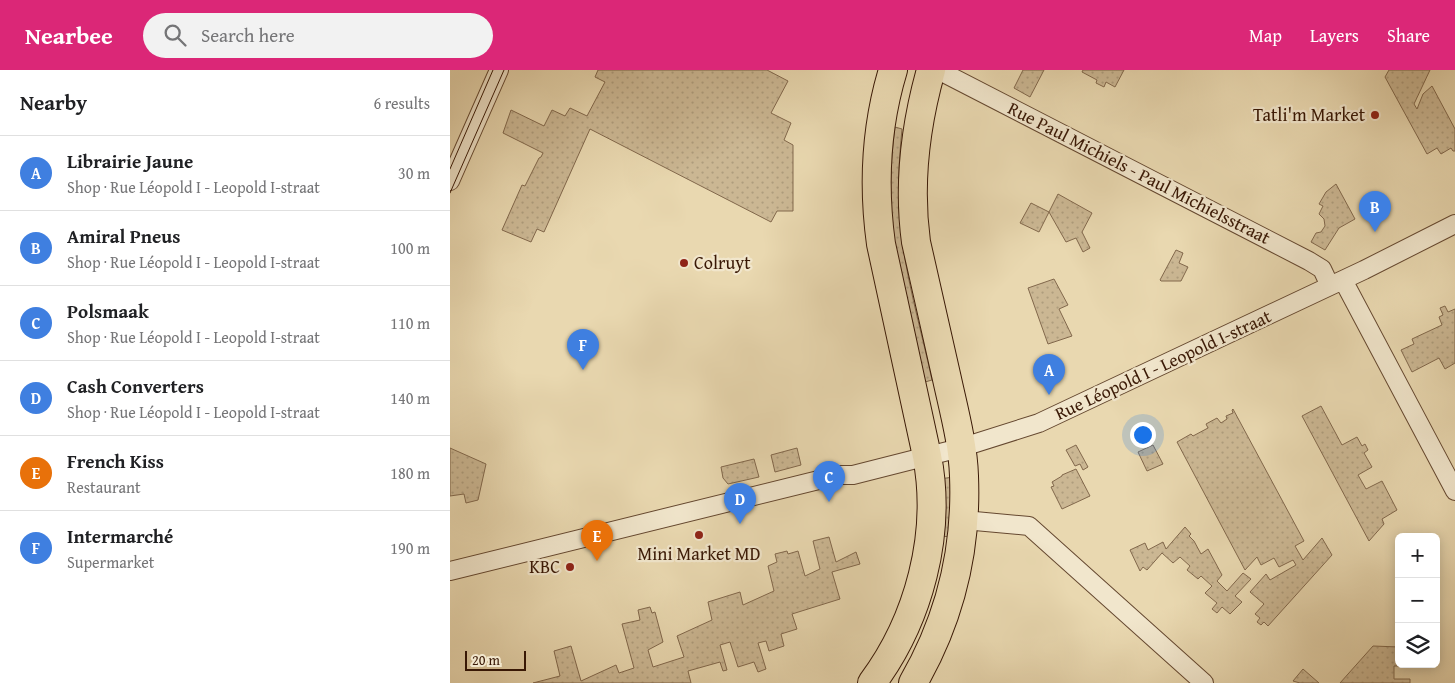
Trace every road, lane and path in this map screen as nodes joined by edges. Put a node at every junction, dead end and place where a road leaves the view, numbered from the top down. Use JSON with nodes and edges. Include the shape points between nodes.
{"nodes":[{"id":1,"x":498,"y":70,"type":"edge"},
{"id":2,"x":893,"y":70,"type":"edge"},
{"id":3,"x":931,"y":70,"type":"edge"},
{"id":4,"x":938,"y":70,"type":"edge"},
{"id":5,"x":450,"y":181,"type":"edge"},
{"id":6,"x":1455,"y":224,"type":"edge"},
{"id":7,"x":1336,"y":283,"type":"junction"},
{"id":8,"x":960,"y":448,"type":"junction"},
{"id":9,"x":926,"y":456,"type":"junction"},
{"id":10,"x":1455,"y":491,"type":"edge"},
{"id":11,"x":964,"y":520,"type":"junction"},
{"id":12,"x":450,"y":571,"type":"edge"},
{"id":13,"x":872,"y":683,"type":"edge"},
{"id":14,"x":912,"y":683,"type":"edge"},
{"id":15,"x":1204,"y":683,"type":"edge"}],
"edges":[{"from":1,"to":5,"type":"street"},
{"from":2,"to":9,"type":"main road","via":[[877,166],[877,215]]},
{"from":3,"to":8,"type":"main road","via":[[916,137],[912,195],[914,222]]},
{"from":4,"to":7,"type":"street","name":"Rue Paul Michiels - Paul Michielsstraat","via":[[1309,261]]},
{"from":6,"to":7,"type":"street","name":"Rue Léopold I - Leopold I-straat"},
{"from":7,"to":8,"type":"street","name":"Rue Léopold I - Leopold I-straat","via":[[1039,423]]},
{"from":7,"to":10,"type":"street","name":"Rue Paul Michiels - Paul Michielsstraat"},
{"from":8,"to":9,"type":"street","name":"Rue Léopold I - Leopold I-straat"},
{"from":8,"to":11,"type":"main road"},
{"from":9,"to":12,"type":"street","name":"Rue Léopold I - Leopold I-straat","via":[[852,475],[839,474]]},
{"from":9,"to":13,"type":"main road","via":[[932,492],[924,572],[902,635]]},
{"from":11,"to":14,"type":"main road","via":[[959,566],[950,599],[937,636]]},
{"from":11,"to":15,"type":"street","via":[[1029,526]]}]}
